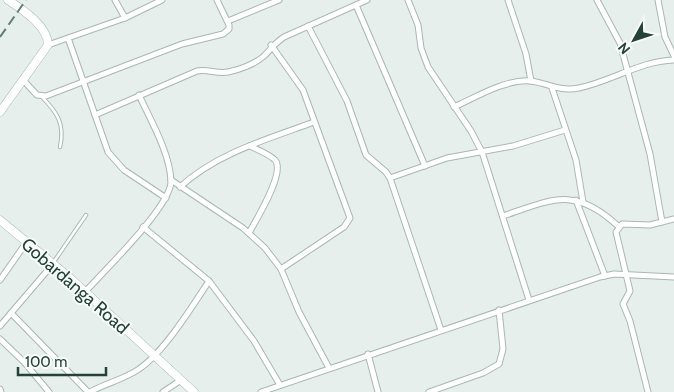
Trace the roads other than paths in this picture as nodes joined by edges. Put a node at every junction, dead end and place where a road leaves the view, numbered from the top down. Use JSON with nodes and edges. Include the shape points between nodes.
{"nodes":[{"id":1,"x":8,"y":0,"type":"edge"},
{"id":2,"x":115,"y":0,"type":"edge"},
{"id":3,"x":149,"y":0,"type":"edge"},
{"id":4,"x":162,"y":0,"type":"edge"},
{"id":5,"x":217,"y":0,"type":"edge"},
{"id":6,"x":279,"y":0,"type":"edge"},
{"id":7,"x":367,"y":0,"type":"edge"},
{"id":8,"x":408,"y":0,"type":"edge"},
{"id":9,"x":508,"y":0,"type":"edge"},
{"id":10,"x":597,"y":0,"type":"edge"},
{"id":11,"x":658,"y":0,"type":"edge"},
{"id":12,"x":356,"y":5,"type":"junction"},
{"id":13,"x":152,"y":6,"type":"junction"},
{"id":14,"x":125,"y":18,"type":"junction"},
{"id":15,"x":228,"y":21,"type":"junction"},
{"id":16,"x":308,"y":26,"type":"junction"},
{"id":17,"x":68,"y":38,"type":"junction"},
{"id":18,"x":48,"y":45,"type":"junction"},
{"id":19,"x":271,"y":45,"type":"junction"},
{"id":20,"x":674,"y":58,"type":"edge"},
{"id":21,"x":627,"y":71,"type":"junction"},
{"id":22,"x":24,"y":81,"type":"junction"},
{"id":23,"x":82,"y":81,"type":"junction"},
{"id":24,"x":531,"y":81,"type":"junction"},
{"id":25,"x":552,"y":88,"type":"junction"},
{"id":26,"x":139,"y":95,"type":"junction"},
{"id":27,"x":41,"y":96,"type":"junction"},
{"id":28,"x":454,"y":107,"type":"junction"},
{"id":29,"x":0,"y":112,"type":"edge"},
{"id":30,"x":95,"y":115,"type":"junction"},
{"id":31,"x":314,"y":122,"type":"junction"},
{"id":32,"x":565,"y":130,"type":"junction"},
{"id":33,"x":250,"y":146,"type":"junction"},
{"id":34,"x":60,"y":147,"type":"dead end"},
{"id":35,"x":482,"y":152,"type":"junction"},
{"id":36,"x":425,"y":166,"type":"junction"},
{"id":37,"x":390,"y":178,"type":"junction"},
{"id":38,"x":171,"y":180,"type":"junction"},
{"id":39,"x":180,"y":186,"type":"junction"},
{"id":40,"x":166,"y":198,"type":"junction"},
{"id":41,"x":576,"y":200,"type":"junction"},
{"id":42,"x":583,"y":202,"type":"junction"},
{"id":43,"x":86,"y":215,"type":"dead end"},
{"id":44,"x":503,"y":216,"type":"junction"},
{"id":45,"x":674,"y":219,"type":"edge"},
{"id":46,"x":0,"y":220,"type":"edge"},
{"id":47,"x":662,"y":222,"type":"junction"},
{"id":48,"x":618,"y":226,"type":"junction"},
{"id":49,"x":143,"y":227,"type":"junction"},
{"id":50,"x":249,"y":233,"type":"junction"},
{"id":51,"x":26,"y":242,"type":"junction"},
{"id":52,"x":53,"y":264,"type":"junction"},
{"id":53,"x":280,"y":269,"type":"junction"},
{"id":54,"x":627,"y":275,"type":"junction"},
{"id":55,"x":605,"y":276,"type":"junction"},
{"id":56,"x":674,"y":276,"type":"edge"},
{"id":57,"x":0,"y":280,"type":"edge"},
{"id":58,"x":209,"y":281,"type":"junction"},
{"id":59,"x":85,"y":292,"type":"junction"},
{"id":60,"x":529,"y":300,"type":"junction"},
{"id":61,"x":499,"y":310,"type":"junction"},
{"id":62,"x":11,"y":313,"type":"junction"},
{"id":63,"x":0,"y":326,"type":"edge"},
{"id":64,"x":441,"y":330,"type":"junction"},
{"id":65,"x":0,"y":339,"type":"edge"},
{"id":66,"x":368,"y":354,"type":"junction"},
{"id":67,"x":155,"y":356,"type":"junction"},
{"id":68,"x":328,"y":368,"type":"junction"},
{"id":69,"x":181,"y":380,"type":"junction"},
{"id":70,"x":280,"y":385,"type":"junction"},
{"id":71,"x":99,"y":390,"type":"edge"},
{"id":72,"x":49,"y":392,"type":"edge"},
{"id":73,"x":89,"y":392,"type":"edge"},
{"id":74,"x":163,"y":392,"type":"edge"},
{"id":75,"x":194,"y":392,"type":"edge"},
{"id":76,"x":261,"y":392,"type":"edge"},
{"id":77,"x":378,"y":392,"type":"edge"},
{"id":78,"x":429,"y":392,"type":"edge"},
{"id":79,"x":648,"y":392,"type":"edge"}],
"edges":[{"from":1,"to":18,"type":"main road","via":[[41,28]]},
{"from":2,"to":14,"type":"street"},
{"from":3,"to":13,"type":"street"},
{"from":4,"to":13,"type":"street"},
{"from":5,"to":15,"type":"street"},
{"from":6,"to":15,"type":"street"},
{"from":7,"to":12,"type":"street"},
{"from":8,"to":28,"type":"street","via":[[418,25],[426,62]]},
{"from":9,"to":24,"type":"street","via":[[526,54]]},
{"from":10,"to":21,"type":"street","via":[[616,33]]},
{"from":11,"to":20,"type":"street","via":[[665,37]]},
{"from":12,"to":16,"type":"street"},
{"from":12,"to":36,"type":"street"},
{"from":13,"to":14,"type":"street"},
{"from":14,"to":17,"type":"street"},
{"from":15,"to":23,"type":"street","via":[[229,29],[223,34],[182,44]]},
{"from":16,"to":19,"type":"street"},
{"from":16,"to":37,"type":"street","via":[[351,109],[366,155]]},
{"from":17,"to":18,"type":"street"},
{"from":17,"to":23,"type":"street"},
{"from":18,"to":22,"type":"main road"},
{"from":19,"to":26,"type":"street","via":[[257,60],[230,72],[197,71]]},
{"from":19,"to":31,"type":"street","via":[[303,90]]},
{"from":20,"to":21,"type":"street","via":[[646,63]]},
{"from":21,"to":25,"type":"street","via":[[576,89]]},
{"from":21,"to":47,"type":"street","via":[[650,154]]},
{"from":22,"to":27,"type":"street"},
{"from":22,"to":29,"type":"main road"},
{"from":23,"to":27,"type":"street"},
{"from":23,"to":30,"type":"street"},
{"from":24,"to":25,"type":"street"},
{"from":24,"to":28,"type":"street","via":[[510,84]]},
{"from":25,"to":32,"type":"street"},
{"from":26,"to":30,"type":"street"},
{"from":26,"to":38,"type":"street","via":[[158,137]]},
{"from":27,"to":34,"type":"lane","via":[[61,120],[63,134]]},
{"from":28,"to":35,"type":"street"},
{"from":30,"to":40,"type":"street","via":[[108,152],[116,162]]},
{"from":31,"to":33,"type":"street"},
{"from":31,"to":53,"type":"street","via":[[350,218],[344,227]]},
{"from":32,"to":35,"type":"street"},
{"from":32,"to":42,"type":"street","via":[[576,160]]},
{"from":33,"to":39,"type":"street","via":[[201,169]]},
{"from":33,"to":50,"type":"street","via":[[274,159],[278,167],[272,189]]},
{"from":35,"to":36,"type":"street","via":[[447,158]]},
{"from":35,"to":44,"type":"street"},
{"from":36,"to":37,"type":"street"},
{"from":37,"to":64,"type":"street"},
{"from":38,"to":39,"type":"street"},
{"from":38,"to":40,"type":"street"},
{"from":39,"to":50,"type":"street"},
{"from":40,"to":49,"type":"street"},
{"from":41,"to":42,"type":"street"},
{"from":41,"to":44,"type":"street","via":[[557,200]]},
{"from":41,"to":55,"type":"street"},
{"from":42,"to":48,"type":"street"},
{"from":43,"to":52,"type":"lane"},
{"from":44,"to":60,"type":"street"},
{"from":45,"to":47,"type":"street"},
{"from":46,"to":51,"type":"main road","name":"Gobardanga Road"},
{"from":47,"to":48,"type":"street"},
{"from":48,"to":54,"type":"street","via":[[616,232]]},
{"from":49,"to":58,"type":"street"},
{"from":49,"to":59,"type":"street"},
{"from":50,"to":53,"type":"street"},
{"from":51,"to":52,"type":"main road","name":"Gobardanga Road"},
{"from":51,"to":57,"type":"street"},
{"from":52,"to":59,"type":"main road","name":"Gobardanga Road"},
{"from":52,"to":62,"type":"street"},
{"from":53,"to":68,"type":"street"},
{"from":54,"to":55,"type":"street"},
{"from":54,"to":56,"type":"street"},
{"from":54,"to":79,"type":"street","via":[[630,291],[623,304]]},
{"from":55,"to":60,"type":"street"},
{"from":58,"to":67,"type":"street"},
{"from":58,"to":70,"type":"street","via":[[254,341]]},
{"from":59,"to":67,"type":"main road","name":"Gobardanga Road"},
{"from":60,"to":61,"type":"street"},
{"from":61,"to":64,"type":"street"},
{"from":61,"to":78,"type":"street","via":[[503,350],[499,364],[483,374]]},
{"from":62,"to":63,"type":"street"},
{"from":62,"to":73,"type":"street"},
{"from":64,"to":66,"type":"street"},
{"from":65,"to":72,"type":"street"},
{"from":66,"to":68,"type":"street"},
{"from":66,"to":77,"type":"street"},
{"from":67,"to":69,"type":"main road","name":"Gobardanga Road"},
{"from":67,"to":71,"type":"street","via":[[132,374]]},
{"from":68,"to":70,"type":"street"},
{"from":69,"to":74,"type":"street"},
{"from":69,"to":75,"type":"main road","name":"Gobardanga Road"},
{"from":70,"to":76,"type":"street"},
{"from":71,"to":73,"type":"street"}]}
